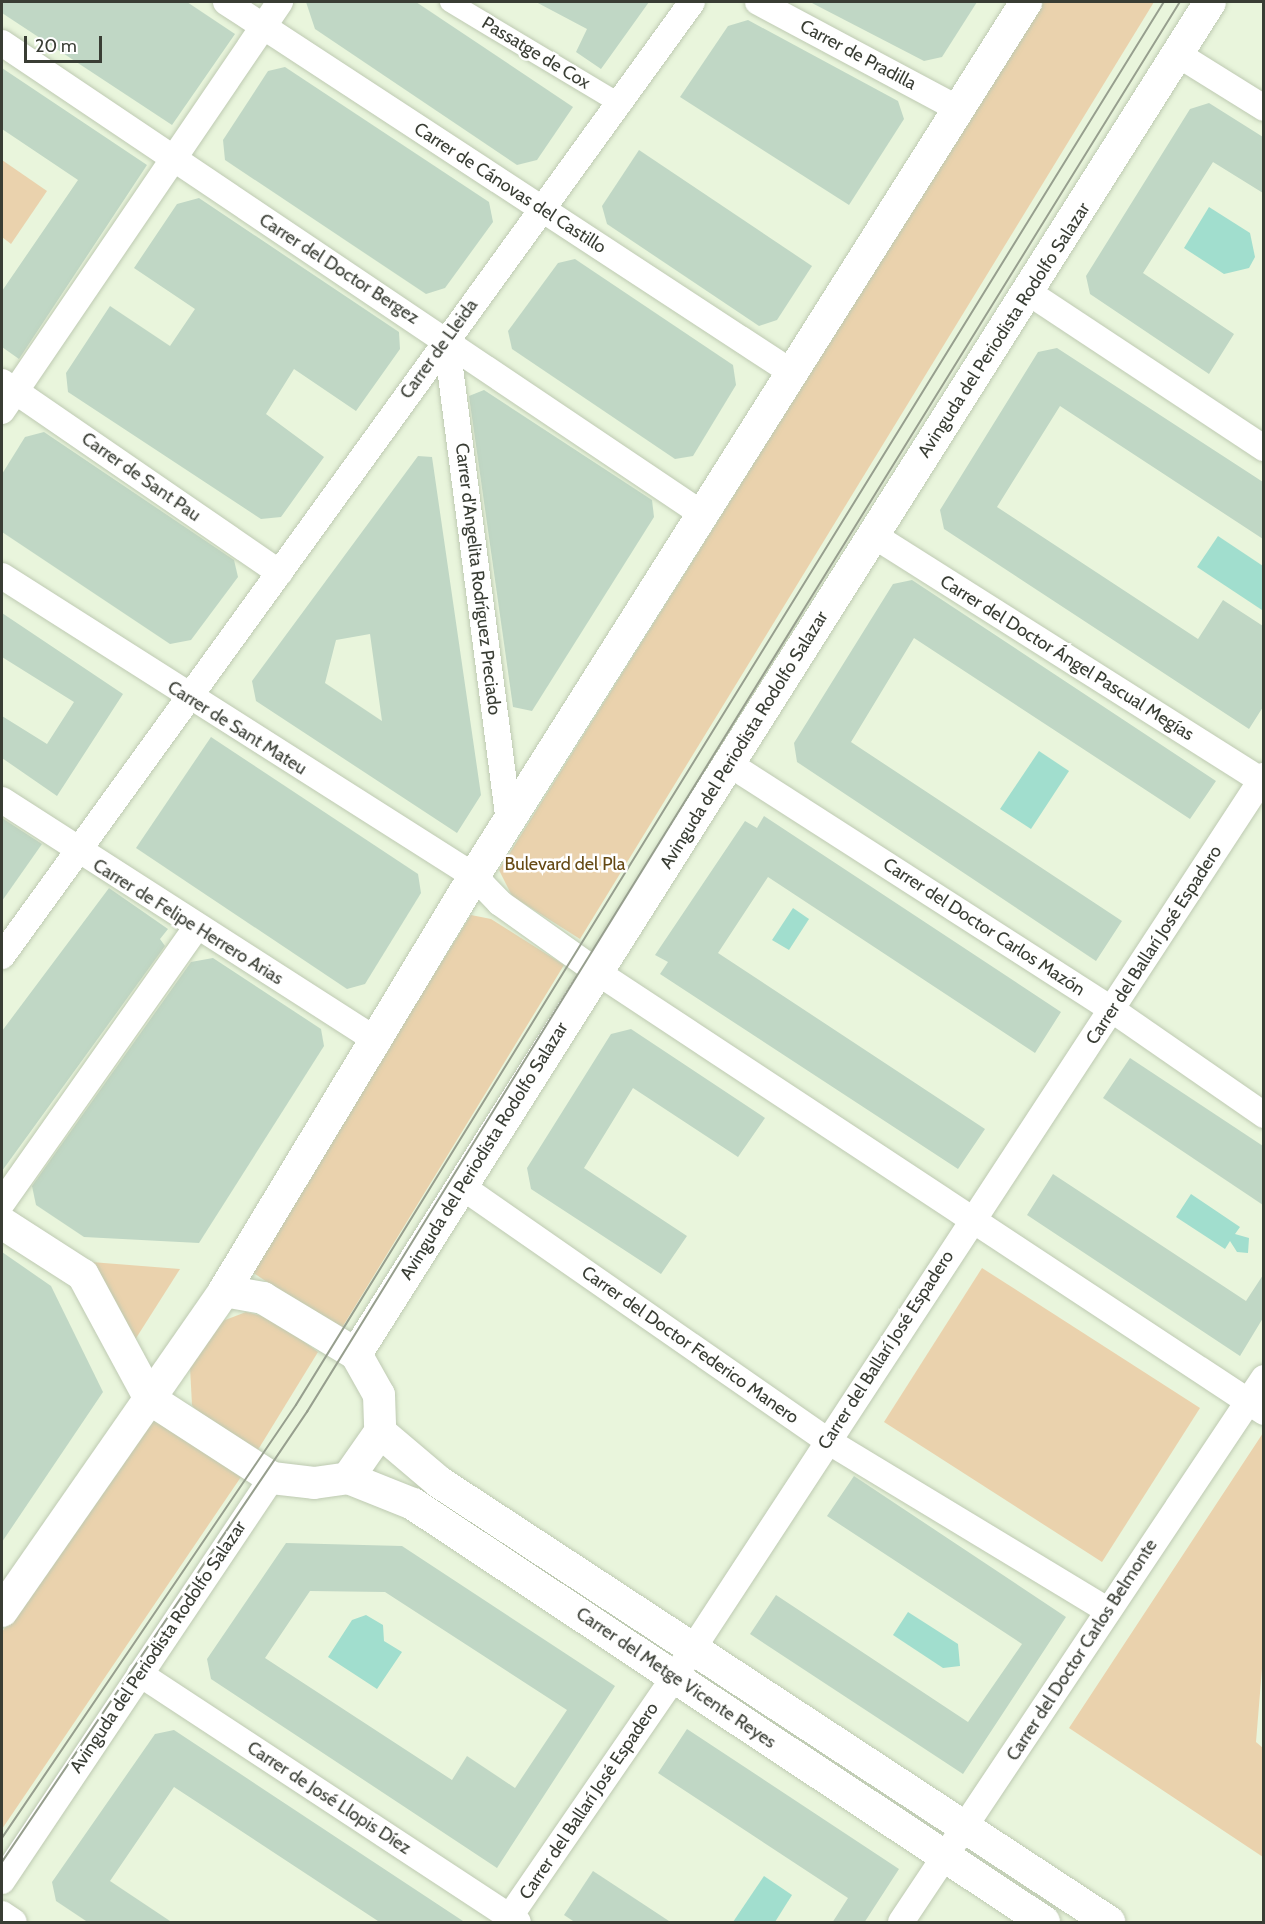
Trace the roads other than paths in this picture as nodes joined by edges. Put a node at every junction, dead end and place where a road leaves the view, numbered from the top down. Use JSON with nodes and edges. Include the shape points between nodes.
{"nodes":[{"id":1,"x":226,"y":2,"type":"edge"},
{"id":2,"x":280,"y":2,"type":"edge"},
{"id":3,"x":450,"y":2,"type":"edge"},
{"id":4,"x":692,"y":2,"type":"edge"},
{"id":5,"x":758,"y":2,"type":"edge"},
{"id":6,"x":1026,"y":2,"type":"edge"},
{"id":7,"x":1210,"y":2,"type":"edge"},
{"id":8,"x":264,"y":28,"type":"junction"},
{"id":9,"x":2,"y":43,"type":"edge"},
{"id":10,"x":1179,"y":55,"type":"junction"},
{"id":11,"x":622,"y":105,"type":"junction"},
{"id":12,"x":1263,"y":108,"type":"edge"},
{"id":13,"x":958,"y":109,"type":"junction"},
{"id":14,"x":173,"y":162,"type":"junction"},
{"id":15,"x":543,"y":210,"type":"junction"},
{"id":16,"x":1028,"y":292,"type":"junction"},
{"id":17,"x":446,"y":337,"type":"junction"},
{"id":18,"x":794,"y":374,"type":"junction"},
{"id":19,"x":6,"y":395,"type":"edge"},
{"id":20,"x":1263,"y":448,"type":"edge"},
{"id":21,"x":705,"y":516,"type":"junction"},
{"id":22,"x":873,"y":535,"type":"junction"},
{"id":23,"x":280,"y":573,"type":"junction"},
{"id":24,"x":2,"y":576,"type":"edge"},
{"id":25,"x":191,"y":700,"type":"junction"},
{"id":26,"x":731,"y":765,"type":"junction"},
{"id":27,"x":1262,"y":778,"type":"edge"},
{"id":28,"x":2,"y":800,"type":"edge"},
{"id":29,"x":509,"y":820,"type":"junction"},
{"id":30,"x":79,"y":854,"type":"junction"},
{"id":31,"x":474,"y":876,"type":"junction"},
{"id":32,"x":196,"y":927,"type":"junction"},
{"id":33,"x":6,"y":940,"type":"edge"},
{"id":34,"x":597,"y":972,"type":"junction"},
{"id":35,"x":1114,"y":1011,"type":"junction"},
{"id":36,"x":378,"y":1041,"type":"junction"},
{"id":37,"x":1263,"y":1115,"type":"edge"},
{"id":38,"x":461,"y":1186,"type":"junction"},
{"id":39,"x":2,"y":1203,"type":"edge"},
{"id":40,"x":970,"y":1218,"type":"junction"},
{"id":41,"x":2,"y":1223,"type":"edge"},
{"id":42,"x":224,"y":1291,"type":"junction"},
{"id":43,"x":356,"y":1354,"type":"junction"},
{"id":44,"x":1263,"y":1378,"type":"edge"},
{"id":45,"x":150,"y":1399,"type":"junction"},
{"id":46,"x":1255,"y":1408,"type":"edge"},
{"id":47,"x":380,"y":1432,"type":"junction"},
{"id":48,"x":828,"y":1441,"type":"junction"},
{"id":49,"x":272,"y":1478,"type":"junction"},
{"id":50,"x":348,"y":1478,"type":"junction"},
{"id":51,"x":6,"y":1594,"type":"edge"},
{"id":52,"x":1107,"y":1610,"type":"junction"},
{"id":53,"x":693,"y":1647,"type":"junction"},
{"id":54,"x":140,"y":1674,"type":"junction"},
{"id":55,"x":675,"y":1676,"type":"junction"},
{"id":56,"x":967,"y":1826,"type":"junction"},
{"id":57,"x":946,"y":1857,"type":"junction"},
{"id":58,"x":2,"y":1881,"type":"edge"},
{"id":59,"x":2,"y":1914,"type":"edge"},
{"id":60,"x":511,"y":1921,"type":"edge"},
{"id":61,"x":14,"y":1923,"type":"edge"},
{"id":62,"x":901,"y":1923,"type":"edge"},
{"id":63,"x":1044,"y":1923,"type":"edge"},
{"id":64,"x":1109,"y":1923,"type":"edge"}],
"edges":[{"from":1,"to":8,"type":"street","name":"Carrer de Cánovas del Castillo"},
{"from":2,"to":8,"type":"street"},
{"from":3,"to":11,"type":"street","name":"Passatge de Cox"},
{"from":4,"to":11,"type":"street","name":"Carrer de Lleida"},
{"from":5,"to":13,"type":"street","name":"Carrer de Pradilla"},
{"from":6,"to":13,"type":"street"},
{"from":7,"to":10,"type":"street","name":"Avinguda del Periodista Rodolfo Salazar"},
{"from":8,"to":14,"type":"street"},
{"from":8,"to":15,"type":"street","name":"Carrer de Cánovas del Castillo"},
{"from":9,"to":14,"type":"street","name":"Carrer del Doctor Bergez"},
{"from":10,"to":12,"type":"street"},
{"from":10,"to":16,"type":"street","name":"Avinguda del Periodista Rodolfo Salazar"},
{"from":11,"to":15,"type":"street","name":"Carrer de Lleida"},
{"from":13,"to":18,"type":"street"},
{"from":14,"to":17,"type":"street","name":"Carrer del Doctor Bergez"},
{"from":14,"to":19,"type":"street"},
{"from":15,"to":17,"type":"street","name":"Carrer de Lleida"},
{"from":15,"to":18,"type":"street","name":"Carrer de Cánovas del Castillo"},
{"from":16,"to":20,"type":"street"},
{"from":16,"to":22,"type":"street","name":"Avinguda del Periodista Rodolfo Salazar"},
{"from":17,"to":21,"type":"street","name":"Carrer del Doctor Bergez"},
{"from":17,"to":23,"type":"street","name":"Carrer de Lleida"},
{"from":17,"to":29,"type":"street","name":"Carrer d'Angelita Rodríguez Preciado"},
{"from":18,"to":21,"type":"street"},
{"from":19,"to":23,"type":"street","name":"Carrer de Sant Pau"},
{"from":21,"to":29,"type":"street"},
{"from":22,"to":26,"type":"street","name":"Avinguda del Periodista Rodolfo Salazar"},
{"from":22,"to":27,"type":"street","name":"Carrer del Doctor Ángel Pascual Megías"},
{"from":23,"to":25,"type":"street","name":"Carrer de Lleida"},
{"from":24,"to":25,"type":"street","name":"Carrer de Sant Mateu"},
{"from":25,"to":30,"type":"street","name":"Carrer de Lleida"},
{"from":25,"to":31,"type":"street","name":"Carrer de Sant Mateu"},
{"from":26,"to":34,"type":"street","name":"Avinguda del Periodista Rodolfo Salazar"},
{"from":26,"to":35,"type":"street","name":"Carrer del Doctor Carlos Mazón"},
{"from":27,"to":35,"type":"street","name":"Carrer del Ballarí José Espadero"},
{"from":28,"to":30,"type":"street","name":"Carrer de Felipe Herrero Arias"},
{"from":29,"to":31,"type":"street"},
{"from":30,"to":32,"type":"street","name":"Carrer de Felipe Herrero Arias"},
{"from":30,"to":33,"type":"street","name":"Carrer de Lleida"},
{"from":31,"to":34,"type":"street","name":"Carrer de Sant Mateu","via":[[500,903]]},
{"from":31,"to":36,"type":"street"},
{"from":32,"to":36,"type":"street","name":"Carrer de Felipe Herrero Arias"},
{"from":32,"to":39,"type":"street"},
{"from":34,"to":38,"type":"street","name":"Avinguda del Periodista Rodolfo Salazar"},
{"from":34,"to":40,"type":"street","name":"Carrer de Sant Mateu"},
{"from":35,"to":37,"type":"street","name":"Carrer del Doctor Carlos Mazón"},
{"from":35,"to":40,"type":"street","name":"Carrer del Ballarí José Espadero"},
{"from":36,"to":42,"type":"street"},
{"from":38,"to":43,"type":"street","name":"Avinguda del Periodista Rodolfo Salazar"},
{"from":38,"to":48,"type":"street","name":"Carrer del Doctor Federico Manero"},
{"from":40,"to":46,"type":"street","name":"Carrer de Sant Mateu"},
{"from":40,"to":48,"type":"street","name":"Carrer del Ballarí José Espadero"},
{"from":41,"to":45,"type":"street","via":[[83,1275]]},
{"from":42,"to":43,"type":"street","via":[[264,1298]]},
{"from":42,"to":45,"type":"street"},
{"from":43,"to":47,"type":"street","via":[[379,1395]]},
{"from":44,"to":46,"type":"street","name":"Carrer del Doctor Carlos Belmonte"},
{"from":45,"to":49,"type":"street"},
{"from":45,"to":51,"type":"street"},
{"from":46,"to":52,"type":"street","name":"Carrer del Doctor Carlos Belmonte"},
{"from":47,"to":50,"type":"street"},
{"from":47,"to":53,"type":"street","name":"Carrer del Metge Vicente Reyes","via":[[439,1482]]},
{"from":48,"to":52,"type":"street","name":"Carrer del Doctor Federico Manero"},
{"from":48,"to":53,"type":"street","name":"Carrer del Ballarí José Espadero"},
{"from":49,"to":50,"type":"street","via":[[314,1483]]},
{"from":49,"to":54,"type":"street","name":"Avinguda del Periodista Rodolfo Salazar"},
{"from":50,"to":55,"type":"street","name":"Carrer del Metge Vicente Reyes","via":[[413,1504]]},
{"from":52,"to":56,"type":"street","name":"Carrer del Doctor Carlos Belmonte"},
{"from":53,"to":55,"type":"street","name":"Carrer del Ballarí José Espadero"},
{"from":53,"to":56,"type":"street","name":"Carrer del Metge Vicente Reyes"},
{"from":54,"to":58,"type":"street","name":"Avinguda del Periodista Rodolfo Salazar"},
{"from":54,"to":60,"type":"street","name":"Carrer de José Llopis Díez"},
{"from":55,"to":57,"type":"street","name":"Carrer del Metge Vicente Reyes"},
{"from":55,"to":60,"type":"street","name":"Carrer del Ballarí José Espadero"},
{"from":56,"to":57,"type":"street","name":"Carrer del Doctor Carlos Belmonte"},
{"from":56,"to":64,"type":"street","name":"Carrer del Metge Vicente Reyes"},
{"from":57,"to":62,"type":"street","name":"Carrer del Doctor Carlos Belmonte"},
{"from":57,"to":63,"type":"street","name":"Carrer del Metge Vicente Reyes"},
{"from":59,"to":61,"type":"street"}]}
